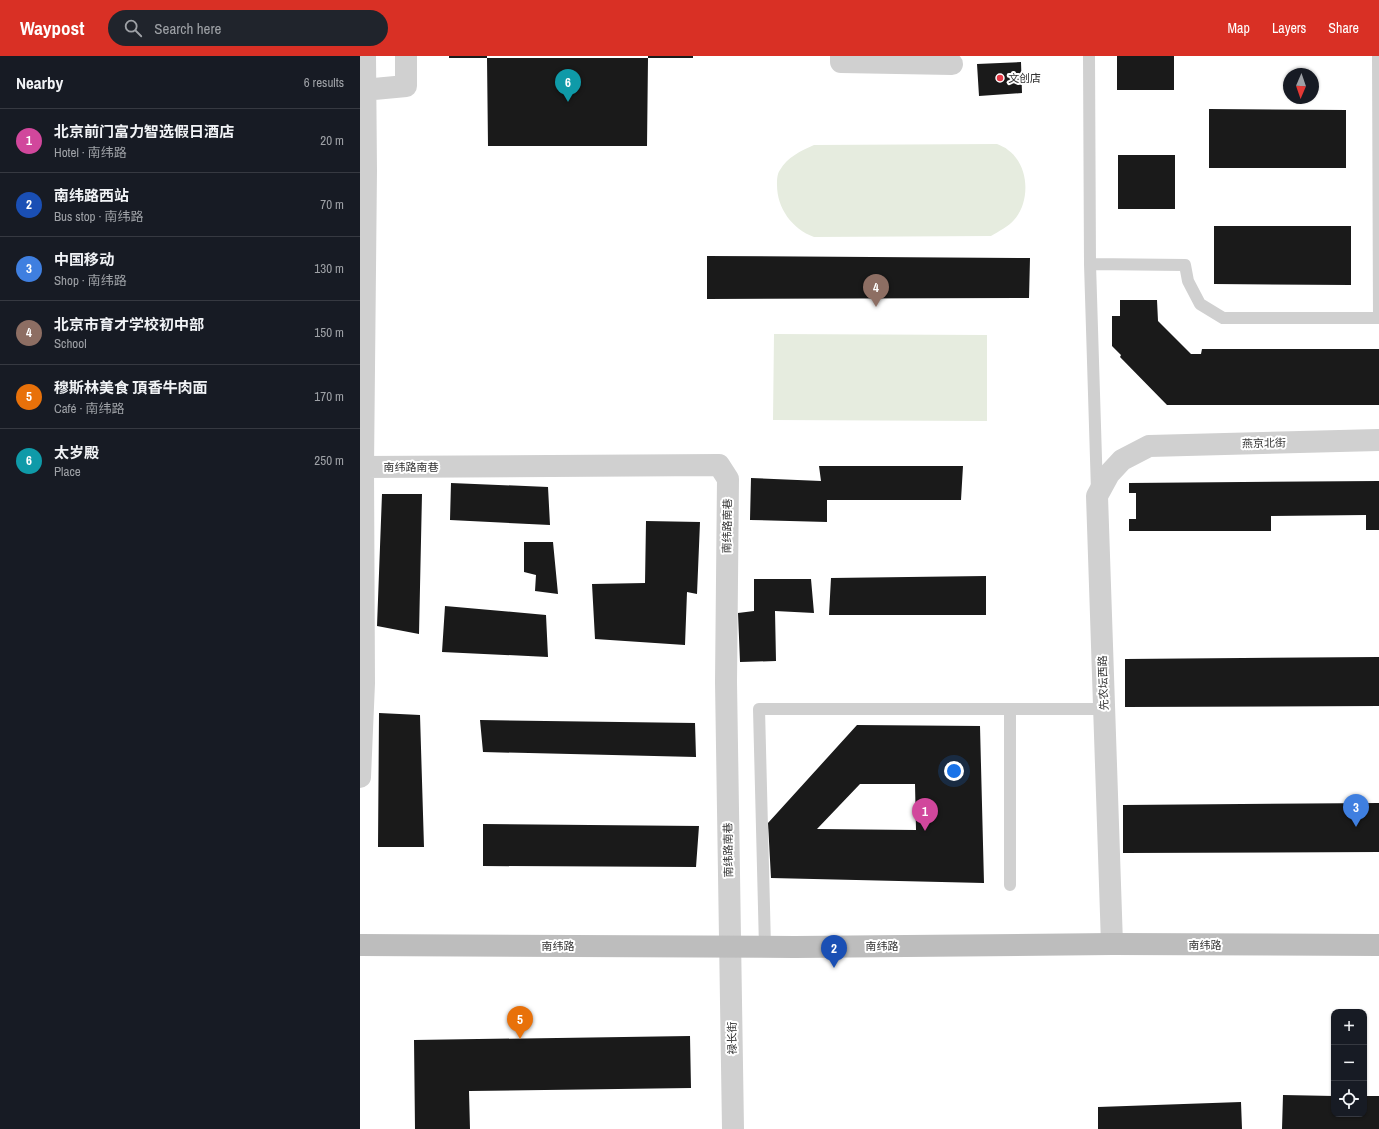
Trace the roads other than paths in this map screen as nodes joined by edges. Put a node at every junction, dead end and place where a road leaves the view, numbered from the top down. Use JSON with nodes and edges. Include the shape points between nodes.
{"nodes":[{"id":1,"x":365,"y":56,"type":"edge"},
{"id":2,"x":406,"y":56,"type":"edge"},
{"id":3,"x":841,"y":56,"type":"edge"},
{"id":4,"x":1089,"y":56,"type":"edge"},
{"id":5,"x":1378,"y":56,"type":"edge"},
{"id":6,"x":952,"y":64,"type":"dead end"},
{"id":7,"x":365,"y":88,"type":"junction"},
{"id":8,"x":1090,"y":264,"type":"junction"},
{"id":9,"x":1379,"y":318,"type":"edge"},
{"id":10,"x":1379,"y":440,"type":"edge"},
{"id":11,"x":362,"y":467,"type":"junction"},
{"id":12,"x":1097,"y":496,"type":"junction"},
{"id":13,"x":1010,"y":709,"type":"junction"},
{"id":14,"x":1104,"y":709,"type":"junction"},
{"id":15,"x":360,"y":777,"type":"edge"},
{"id":16,"x":1010,"y":885,"type":"dead end"},
{"id":17,"x":1112,"y":944,"type":"junction"},
{"id":18,"x":1379,"y":945,"type":"edge"},
{"id":19,"x":360,"y":946,"type":"edge"},
{"id":20,"x":730,"y":947,"type":"junction"},
{"id":21,"x":765,"y":947,"type":"junction"},
{"id":22,"x":733,"y":1129,"type":"edge"}],
"edges":[{"from":1,"to":7,"type":"street"},
{"from":2,"to":7,"type":"street","via":[[406,86]]},
{"from":3,"to":6,"type":"street","via":[[841,62]]},
{"from":4,"to":8,"type":"lane"},
{"from":5,"to":9,"type":"lane"},
{"from":7,"to":11,"type":"street"},
{"from":8,"to":9,"type":"lane","via":[[1185,265],[1188,281],[1200,304],[1223,318]]},
{"from":8,"to":12,"type":"lane"},
{"from":10,"to":12,"type":"street","name":"燕京北街","via":[[1149,446],[1122,460],[1109,474]]},
{"from":11,"to":15,"type":"street","via":[[364,683]]},
{"from":11,"to":20,"type":"street","name":"南纬路南巷","via":[[719,465],[728,479],[726,682]]},
{"from":12,"to":14,"type":"street","name":"先农坛西路"},
{"from":13,"to":14,"type":"lane"},
{"from":13,"to":16,"type":"lane"},
{"from":13,"to":21,"type":"lane","via":[[759,709]]},
{"from":14,"to":17,"type":"street","name":"先农坛西路"},
{"from":17,"to":18,"type":"street","name":"南纬路"},
{"from":17,"to":21,"type":"street","name":"南纬路"},
{"from":19,"to":20,"type":"street","name":"南纬路"},
{"from":20,"to":21,"type":"street","name":"南纬路"},
{"from":20,"to":22,"type":"street","name":"禄长街"}]}
